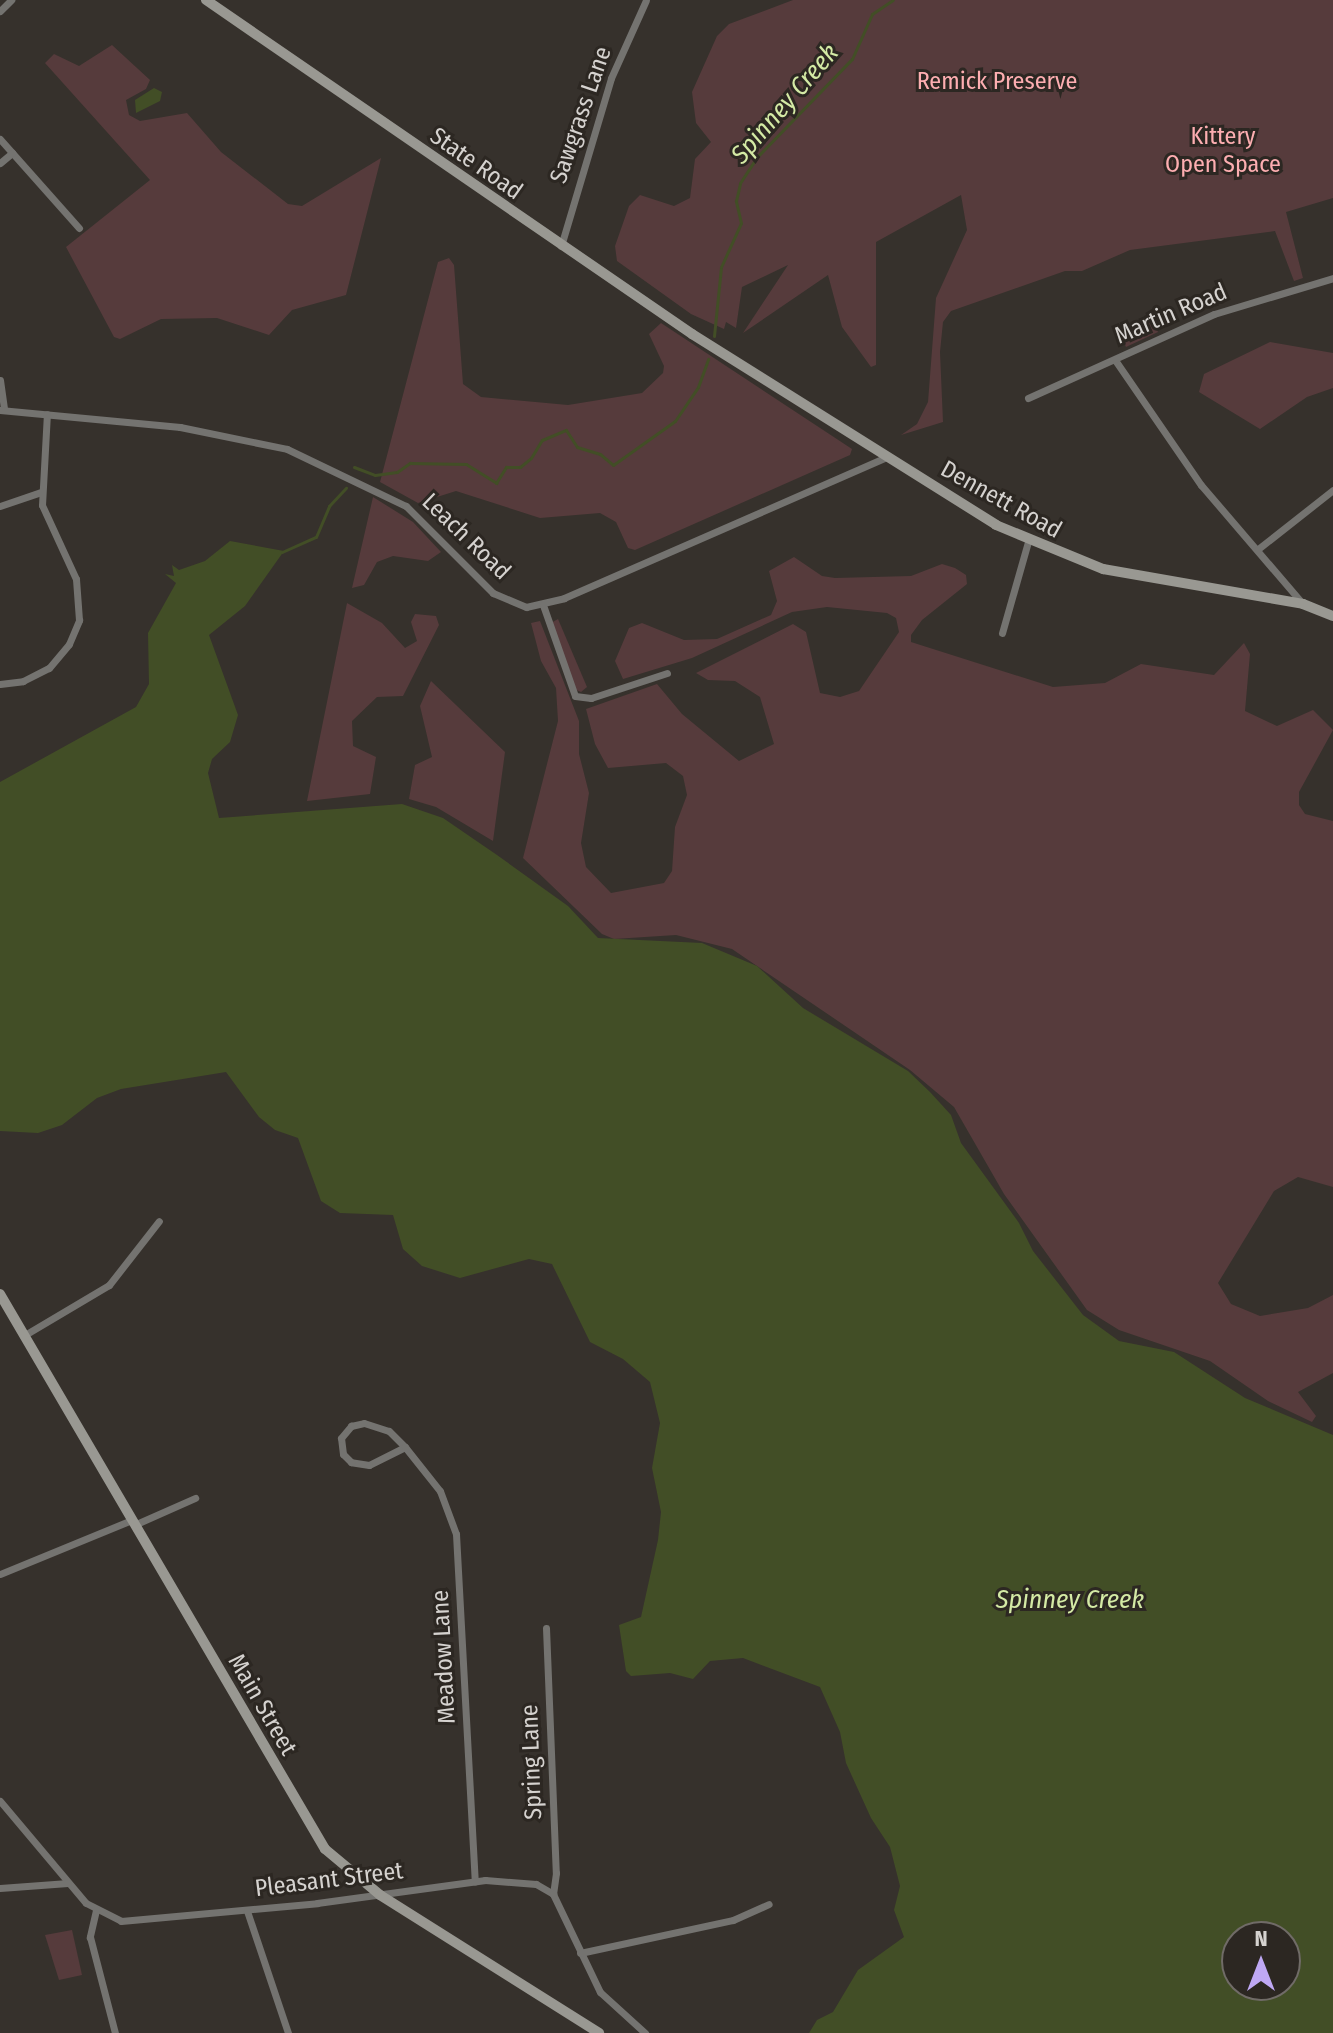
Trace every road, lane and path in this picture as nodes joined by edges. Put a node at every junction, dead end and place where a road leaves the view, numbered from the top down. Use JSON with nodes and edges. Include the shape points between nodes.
{"nodes":[{"id":1,"x":11,"y":0,"type":"edge"},
{"id":2,"x":206,"y":0,"type":"edge"},
{"id":3,"x":646,"y":0,"type":"edge"},
{"id":4,"x":0,"y":11,"type":"edge"},
{"id":5,"x":0,"y":139,"type":"edge"},
{"id":6,"x":12,"y":153,"type":"junction"},
{"id":7,"x":0,"y":163,"type":"edge"},
{"id":8,"x":79,"y":228,"type":"dead end"},
{"id":9,"x":561,"y":246,"type":"junction"},
{"id":10,"x":1333,"y":278,"type":"edge"},
{"id":11,"x":726,"y":356,"type":"joint"},
{"id":12,"x":1115,"y":360,"type":"junction"},
{"id":13,"x":0,"y":380,"type":"edge"},
{"id":14,"x":1028,"y":398,"type":"dead end"},
{"id":15,"x":2,"y":410,"type":"edge"},
{"id":16,"x":47,"y":414,"type":"junction"},
{"id":17,"x":886,"y":457,"type":"junction"},
{"id":18,"x":1333,"y":490,"type":"edge"},
{"id":19,"x":41,"y":492,"type":"junction"},
{"id":20,"x":0,"y":506,"type":"edge"},
{"id":21,"x":1028,"y":542,"type":"junction"},
{"id":22,"x":1258,"y":549,"type":"junction"},
{"id":23,"x":1303,"y":604,"type":"junction"},
{"id":24,"x":543,"y":605,"type":"junction"},
{"id":25,"x":1333,"y":616,"type":"edge"},
{"id":26,"x":1002,"y":633,"type":"dead end"},
{"id":27,"x":667,"y":673,"type":"dead end"},
{"id":28,"x":0,"y":684,"type":"edge"},
{"id":29,"x":159,"y":1221,"type":"dead end"},
{"id":30,"x":0,"y":1294,"type":"edge"},
{"id":31,"x":23,"y":1336,"type":"junction"},
{"id":32,"x":405,"y":1447,"type":"junction"},
{"id":33,"x":195,"y":1498,"type":"dead end"},
{"id":34,"x":131,"y":1523,"type":"junction"},
{"id":35,"x":0,"y":1574,"type":"edge"},
{"id":36,"x":546,"y":1628,"type":"dead end"},
{"id":37,"x":0,"y":1801,"type":"edge"},
{"id":38,"x":475,"y":1881,"type":"junction"},
{"id":39,"x":68,"y":1883,"type":"junction"},
{"id":40,"x":0,"y":1888,"type":"edge"},
{"id":41,"x":553,"y":1894,"type":"junction"},
{"id":42,"x":380,"y":1895,"type":"junction"},
{"id":43,"x":769,"y":1904,"type":"dead end"},
{"id":44,"x":96,"y":1910,"type":"junction"},
{"id":45,"x":247,"y":1911,"type":"junction"},
{"id":46,"x":580,"y":1953,"type":"junction"},
{"id":47,"x":634,"y":2030,"type":"edge"},
{"id":48,"x":115,"y":2033,"type":"edge"},
{"id":49,"x":288,"y":2033,"type":"edge"},
{"id":50,"x":599,"y":2033,"type":"edge"},
{"id":51,"x":645,"y":2033,"type":"edge"}],
"edges":[{"from":1,"to":4,"type":"street"},
{"from":2,"to":9,"type":"street","name":"State Road"},
{"from":3,"to":9,"type":"street","name":"Sawgrass Lane","via":[[611,78]]},
{"from":5,"to":6,"type":"street"},
{"from":6,"to":7,"type":"street"},
{"from":6,"to":8,"type":"street"},
{"from":9,"to":11,"type":"street","name":"State Road"},
{"from":10,"to":12,"type":"street","name":"Martin Road","via":[[1221,311]]},
{"from":11,"to":17,"type":"street","name":"Dennett Road"},
{"from":12,"to":14,"type":"street","name":"Martin Road"},
{"from":12,"to":22,"type":"street","via":[[1201,485]]},
{"from":13,"to":15,"type":"street"},
{"from":15,"to":16,"type":"street","name":"Leach Road"},
{"from":16,"to":19,"type":"street"},
{"from":16,"to":24,"type":"street","name":"Leach Road","via":[[180,427],[287,449],[406,506],[501,599],[524,607]]},
{"from":17,"to":21,"type":"street","name":"Dennett Road"},
{"from":17,"to":24,"type":"street"},
{"from":18,"to":22,"type":"street"},
{"from":19,"to":20,"type":"street"},
{"from":19,"to":28,"type":"street","via":[[46,519],[76,579],[79,620],[69,644],[49,668],[23,681]]},
{"from":21,"to":23,"type":"street","name":"Dennett Road","via":[[1134,576]]},
{"from":21,"to":26,"type":"street"},
{"from":22,"to":23,"type":"street"},
{"from":23,"to":25,"type":"street","name":"Dennett Road"},
{"from":24,"to":27,"type":"street","via":[[575,696],[591,698]]},
{"from":29,"to":31,"type":"street","via":[[109,1285]]},
{"from":30,"to":31,"type":"street","name":"Main Street"},
{"from":31,"to":34,"type":"street","name":"Main Street"},
{"from":32,"to":32,"type":"street","name":"Meadow Lane","via":[[382,1427],[364,1423],[347,1429],[340,1444],[346,1459],[360,1465]]},
{"from":32,"to":38,"type":"street","name":"Meadow Lane","via":[[440,1491],[456,1534]]},
{"from":33,"to":34,"type":"street"},
{"from":34,"to":35,"type":"street"},
{"from":34,"to":42,"type":"street","name":"Main Street","via":[[316,1837],[338,1863]]},
{"from":36,"to":41,"type":"street","name":"Spring Lane"},
{"from":37,"to":39,"type":"street","name":"Pleasant Street"},
{"from":38,"to":41,"type":"street","name":"Pleasant Street","via":[[525,1881]]},
{"from":38,"to":42,"type":"street","name":"Pleasant Street"},
{"from":39,"to":40,"type":"street"},
{"from":39,"to":44,"type":"street","name":"Pleasant Street"},
{"from":41,"to":46,"type":"street"},
{"from":42,"to":45,"type":"street","name":"Pleasant Street"},
{"from":42,"to":50,"type":"street","name":"Main Street"},
{"from":43,"to":46,"type":"street","via":[[733,1920]]},
{"from":44,"to":45,"type":"street","name":"Pleasant Street","via":[[130,1921]]},
{"from":44,"to":48,"type":"street","via":[[90,1937]]},
{"from":45,"to":49,"type":"street"},
{"from":46,"to":47,"type":"street","via":[[600,1992]]},
{"from":47,"to":51,"type":"street"}]}
